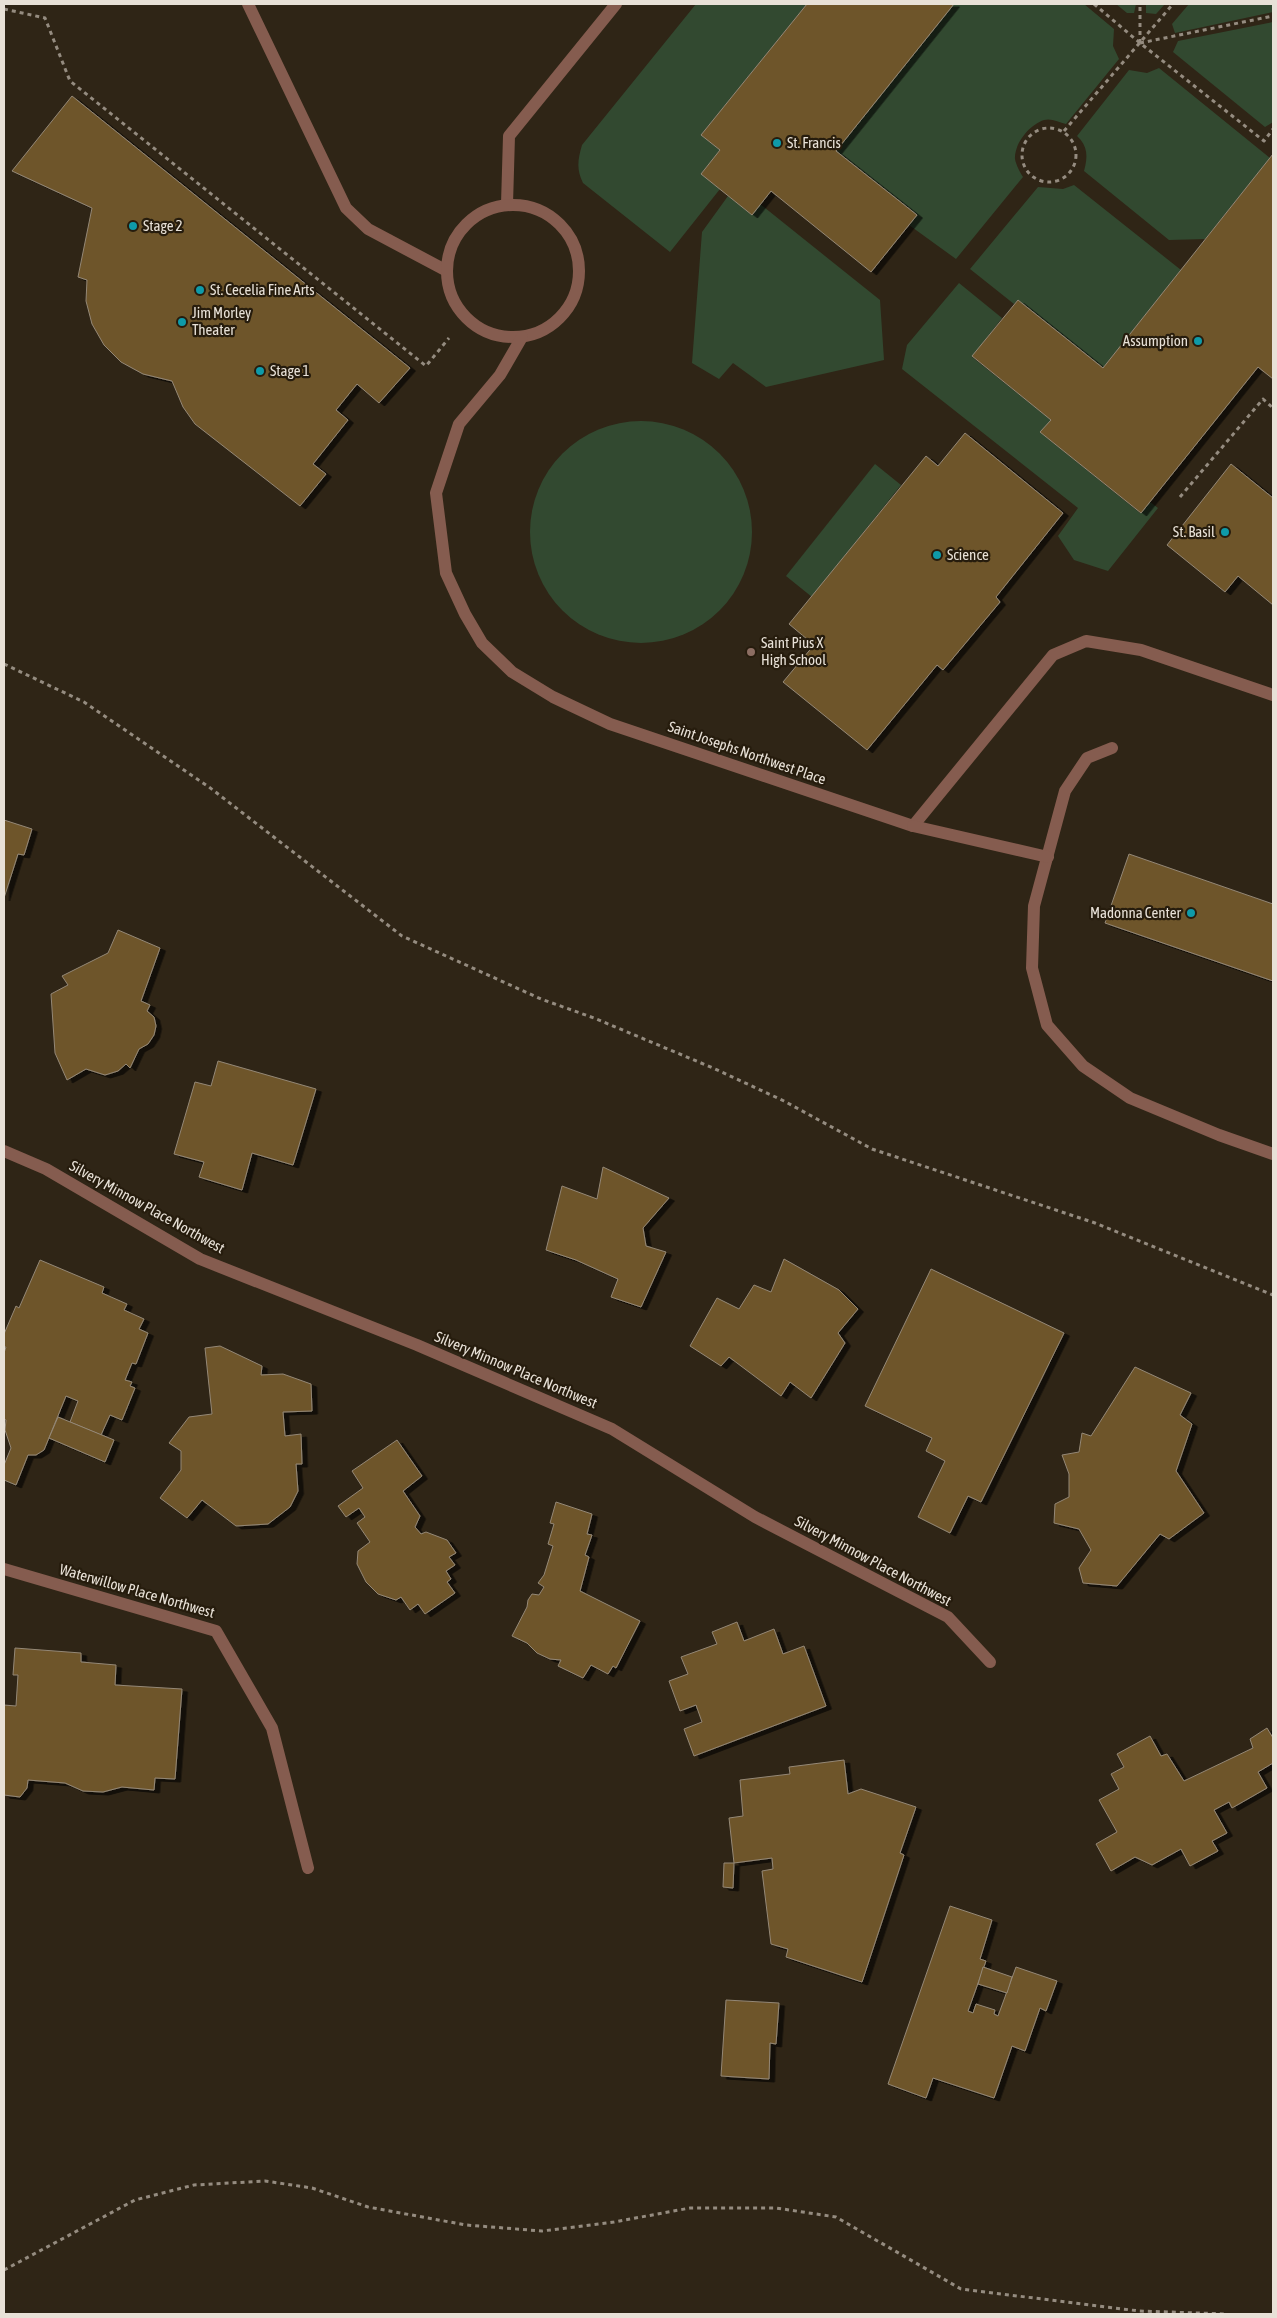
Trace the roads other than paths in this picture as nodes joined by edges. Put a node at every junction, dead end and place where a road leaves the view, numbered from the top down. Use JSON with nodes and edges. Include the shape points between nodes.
{"nodes":[{"id":1,"x":248,"y":4,"type":"edge"},
{"id":2,"x":616,"y":4,"type":"edge"},
{"id":3,"x":507,"y":204,"type":"junction"},
{"id":4,"x":447,"y":271,"type":"junction"},
{"id":5,"x":522,"y":337,"type":"junction"},
{"id":6,"x":1273,"y":695,"type":"edge"},
{"id":7,"x":1112,"y":748,"type":"dead end"},
{"id":8,"x":913,"y":826,"type":"junction"},
{"id":9,"x":1048,"y":857,"type":"junction"},
{"id":10,"x":4,"y":1150,"type":"edge"},
{"id":11,"x":1273,"y":1154,"type":"edge"},
{"id":12,"x":4,"y":1569,"type":"edge"},
{"id":13,"x":990,"y":1662,"type":"dead end"},
{"id":14,"x":308,"y":1868,"type":"dead end"}],
"edges":[{"from":1,"to":4,"type":"street","via":[[346,208],[368,229]]},
{"from":2,"to":3,"type":"street","via":[[509,136]]},
{"from":3,"to":4,"type":"street","via":[[488,209],[471,219],[458,234],[450,252]]},
{"from":3,"to":5,"type":"street","via":[[533,208],[562,225],[574,243],[580,262],[572,303],[559,319],[542,331]]},
{"from":4,"to":5,"type":"street","via":[[450,293],[461,313],[482,332]]},
{"from":5,"to":8,"type":"street","name":"Saint Josephs Northwest Place","via":[[500,375],[459,424],[436,493],[446,573],[482,643],[512,672],[553,697],[610,724]]},
{"from":6,"to":8,"type":"street","via":[[1140,650],[1086,641],[1053,655]]},
{"from":7,"to":9,"type":"street","via":[[1087,758],[1065,791]]},
{"from":8,"to":9,"type":"street","name":"Saint Josephs Northwest Place"},
{"from":9,"to":11,"type":"street","via":[[1034,906],[1032,968],[1047,1025],[1083,1066],[1130,1098]]},
{"from":10,"to":13,"type":"street","name":"Silvery Minnow Place Northwest","via":[[46,1169],[200,1259],[417,1345],[612,1429],[754,1517],[948,1617]]},
{"from":12,"to":14,"type":"street","name":"Waterwillow Place Northwest","via":[[216,1631],[272,1728]]}]}
